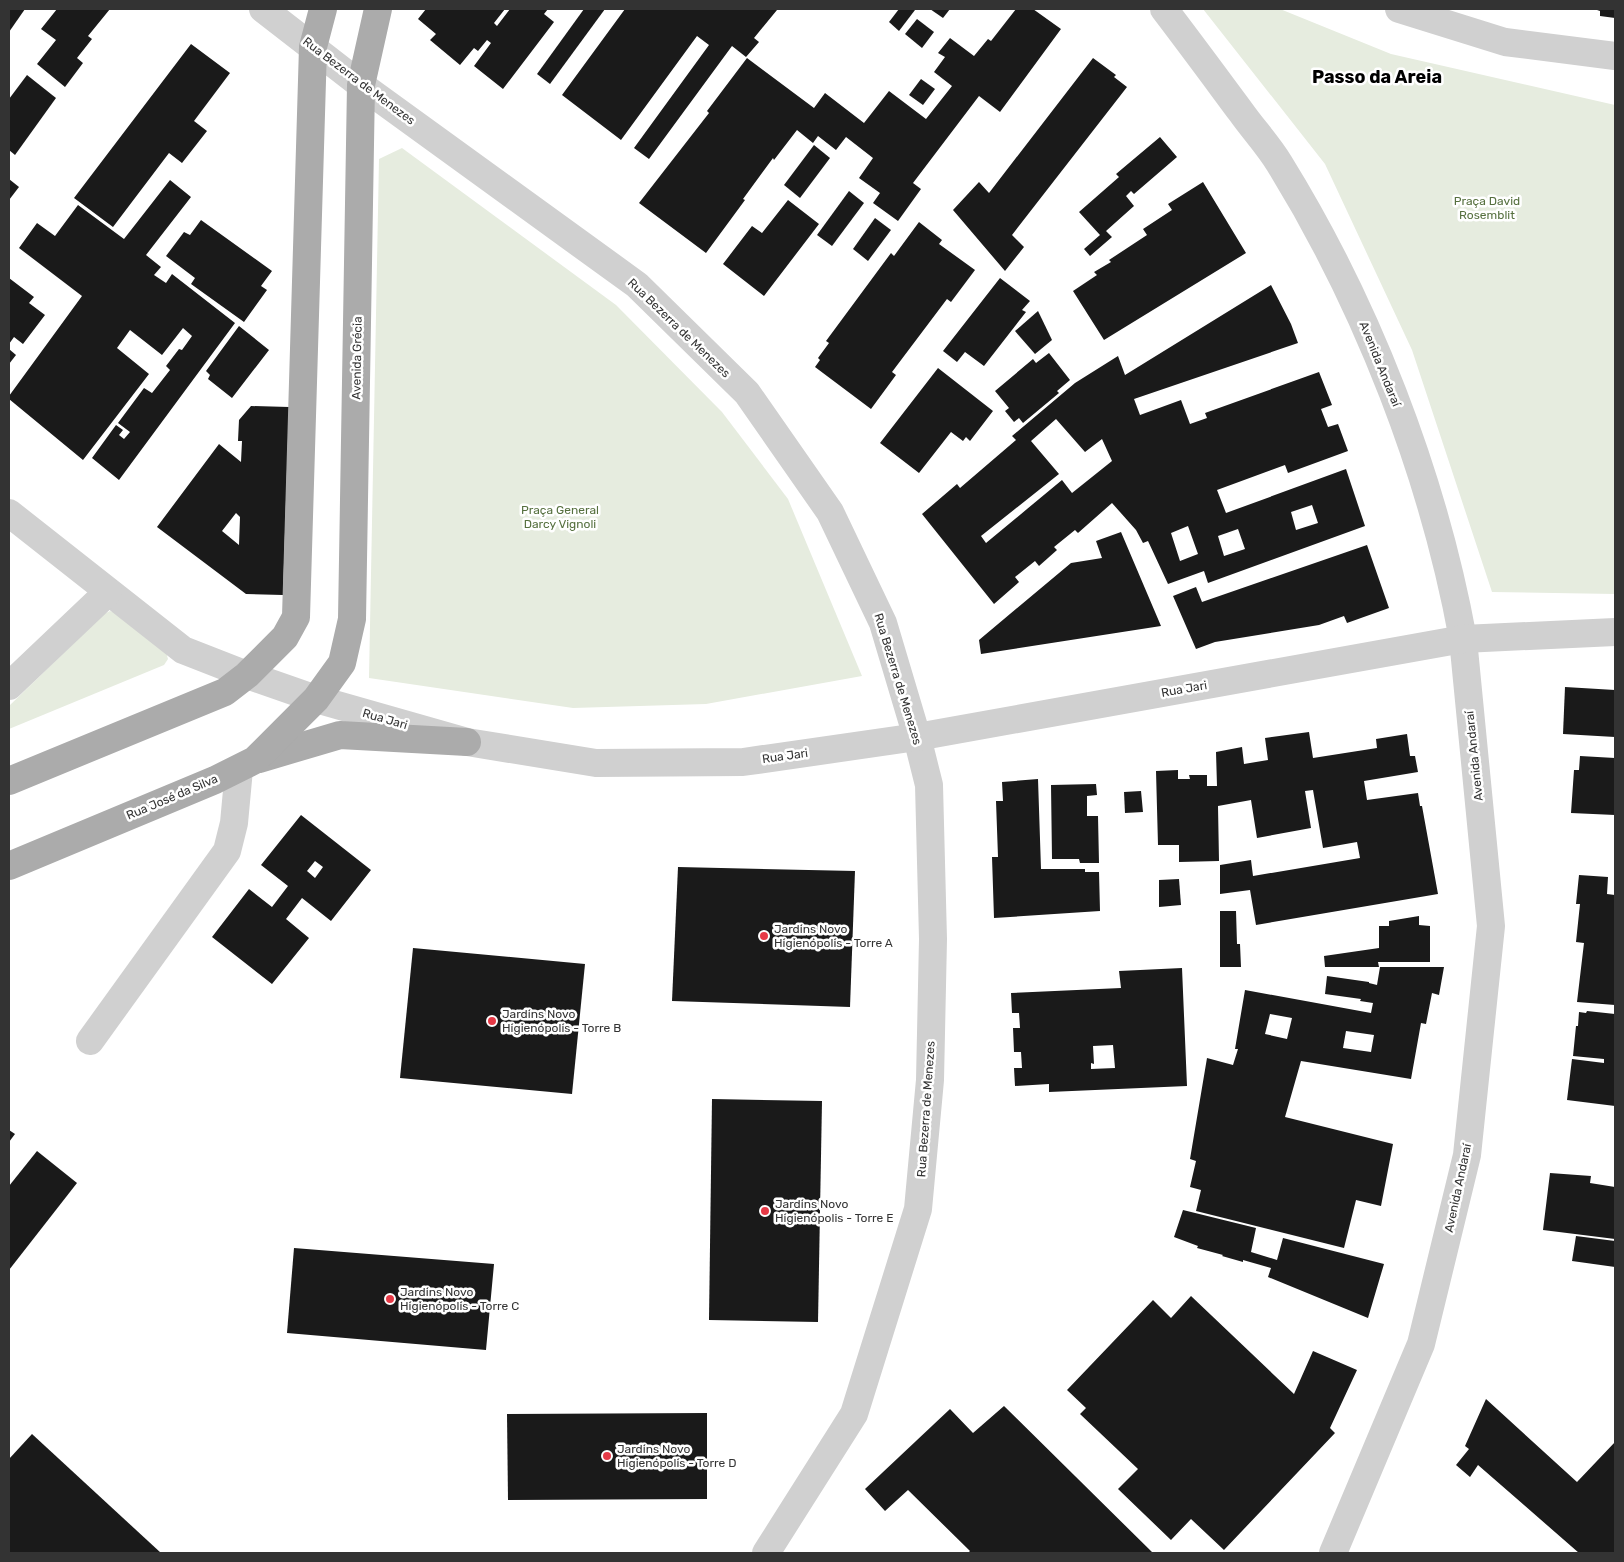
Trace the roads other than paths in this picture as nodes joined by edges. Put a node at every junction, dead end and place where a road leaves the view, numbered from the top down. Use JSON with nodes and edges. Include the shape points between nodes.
{"nodes":[{"id":1,"x":263,"y":9,"type":"edge"},
{"id":2,"x":323,"y":9,"type":"edge"},
{"id":3,"x":378,"y":9,"type":"edge"},
{"id":4,"x":1164,"y":9,"type":"edge"},
{"id":5,"x":1400,"y":9,"type":"edge"},
{"id":6,"x":312,"y":47,"type":"junction"},
{"id":7,"x":1615,"y":56,"type":"edge"},
{"id":8,"x":361,"y":85,"type":"junction"},
{"id":9,"x":9,"y":513,"type":"edge"},
{"id":10,"x":108,"y":592,"type":"junction"},
{"id":11,"x":1615,"y":632,"type":"edge"},
{"id":12,"x":1463,"y":639,"type":"junction"},
{"id":13,"x":247,"y":675,"type":"junction"},
{"id":14,"x":9,"y":686,"type":"edge"},
{"id":15,"x":316,"y":699,"type":"junction"},
{"id":16,"x":917,"y":737,"type":"junction"},
{"id":17,"x":467,"y":742,"type":"junction"},
{"id":18,"x":247,"y":765,"type":"junction"},
{"id":19,"x":9,"y":780,"type":"edge"},
{"id":20,"x":9,"y":866,"type":"edge"},
{"id":21,"x":90,"y":1042,"type":"dead end"},
{"id":22,"x":766,"y":1553,"type":"edge"},
{"id":23,"x":1332,"y":1553,"type":"edge"}],
"edges":[{"from":1,"to":6,"type":"street","name":"Rua Bezerra de Menezes"},
{"from":2,"to":6,"type":"main road"},
{"from":3,"to":8,"type":"main road","name":"Avenida Grécia"},
{"from":4,"to":12,"type":"street","name":"Avenida Andaraí","via":[[1278,162],[1338,266],[1390,385],[1427,492]]},
{"from":5,"to":7,"type":"street","via":[[1505,42]]},
{"from":6,"to":8,"type":"street","name":"Rua Bezerra de Menezes"},
{"from":6,"to":13,"type":"main road","via":[[296,616],[285,637]]},
{"from":8,"to":15,"type":"main road","name":"Avenida Grécia","via":[[352,619],[342,663]]},
{"from":8,"to":16,"type":"street","name":"Rua Bezerra de Menezes","via":[[637,285],[747,393],[830,512],[883,623]]},
{"from":9,"to":10,"type":"street","name":"Rua Jari"},
{"from":10,"to":13,"type":"street","name":"Rua Jari","via":[[183,650]]},
{"from":10,"to":14,"type":"street"},
{"from":11,"to":12,"type":"street","name":"Rua Jari"},
{"from":12,"to":16,"type":"street","name":"Rua Jari"},
{"from":12,"to":23,"type":"street","name":"Avenida Andaraí","via":[[1491,926],[1467,1156],[1421,1344]]},
{"from":13,"to":15,"type":"street","name":"Rua Jari"},
{"from":13,"to":19,"type":"main road","via":[[224,692]]},
{"from":15,"to":17,"type":"street","name":"Rua Jari"},
{"from":15,"to":18,"type":"main road","name":"Rua José da Silva"},
{"from":16,"to":17,"type":"street","name":"Rua Jari","via":[[743,762],[596,763]]},
{"from":16,"to":22,"type":"street","name":"Rua Bezerra de Menezes","via":[[929,785],[933,938],[930,1080],[918,1209],[854,1414]]},
{"from":17,"to":18,"type":"main road","via":[[340,735]]},
{"from":18,"to":20,"type":"main road","name":"Rua José da Silva"},
{"from":18,"to":21,"type":"street","via":[[227,851]]}]}
